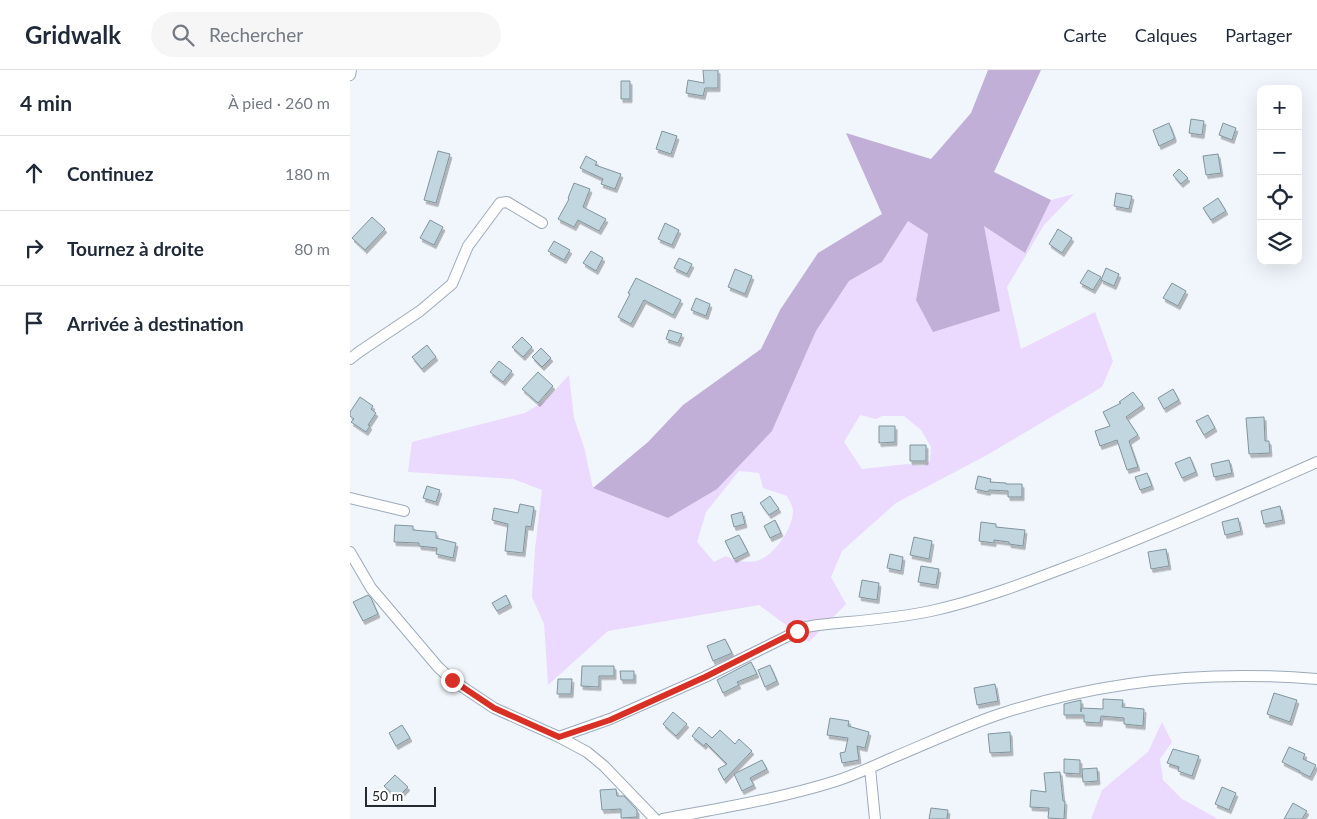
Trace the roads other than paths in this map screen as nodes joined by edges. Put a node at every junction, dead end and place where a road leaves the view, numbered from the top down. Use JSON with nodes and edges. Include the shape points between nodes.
{"nodes":[{"id":1,"x":351,"y":70,"type":"edge"},
{"id":2,"x":350,"y":75,"type":"edge"},
{"id":3,"x":542,"y":223,"type":"dead end"},
{"id":4,"x":350,"y":360,"type":"edge"},
{"id":5,"x":1317,"y":462,"type":"edge"},
{"id":6,"x":350,"y":498,"type":"edge"},
{"id":7,"x":404,"y":511,"type":"dead end"},
{"id":8,"x":350,"y":552,"type":"edge"},
{"id":9,"x":1317,"y":678,"type":"edge"},
{"id":10,"x":559,"y":737,"type":"junction"},
{"id":11,"x":870,"y":768,"type":"junction"},
{"id":12,"x":655,"y":819,"type":"edge"},
{"id":13,"x":663,"y":819,"type":"edge"},
{"id":14,"x":874,"y":819,"type":"edge"}],
"edges":[{"from":1,"to":2,"type":"street"},
{"from":3,"to":4,"type":"street","via":[[507,202],[500,203],[468,246],[452,284],[420,311]]},
{"from":5,"to":10,"type":"street","via":[[1049,574],[977,598],[894,618],[806,627],[610,720]]},
{"from":6,"to":7,"type":"street"},
{"from":8,"to":10,"type":"street","via":[[371,588],[452,680],[494,708]]},
{"from":9,"to":11,"type":"street","via":[[1207,676],[1072,694],[996,716]]},
{"from":10,"to":12,"type":"street","via":[[587,752],[604,766]]},
{"from":11,"to":13,"type":"street","via":[[782,796]]},
{"from":11,"to":14,"type":"street"}]}
